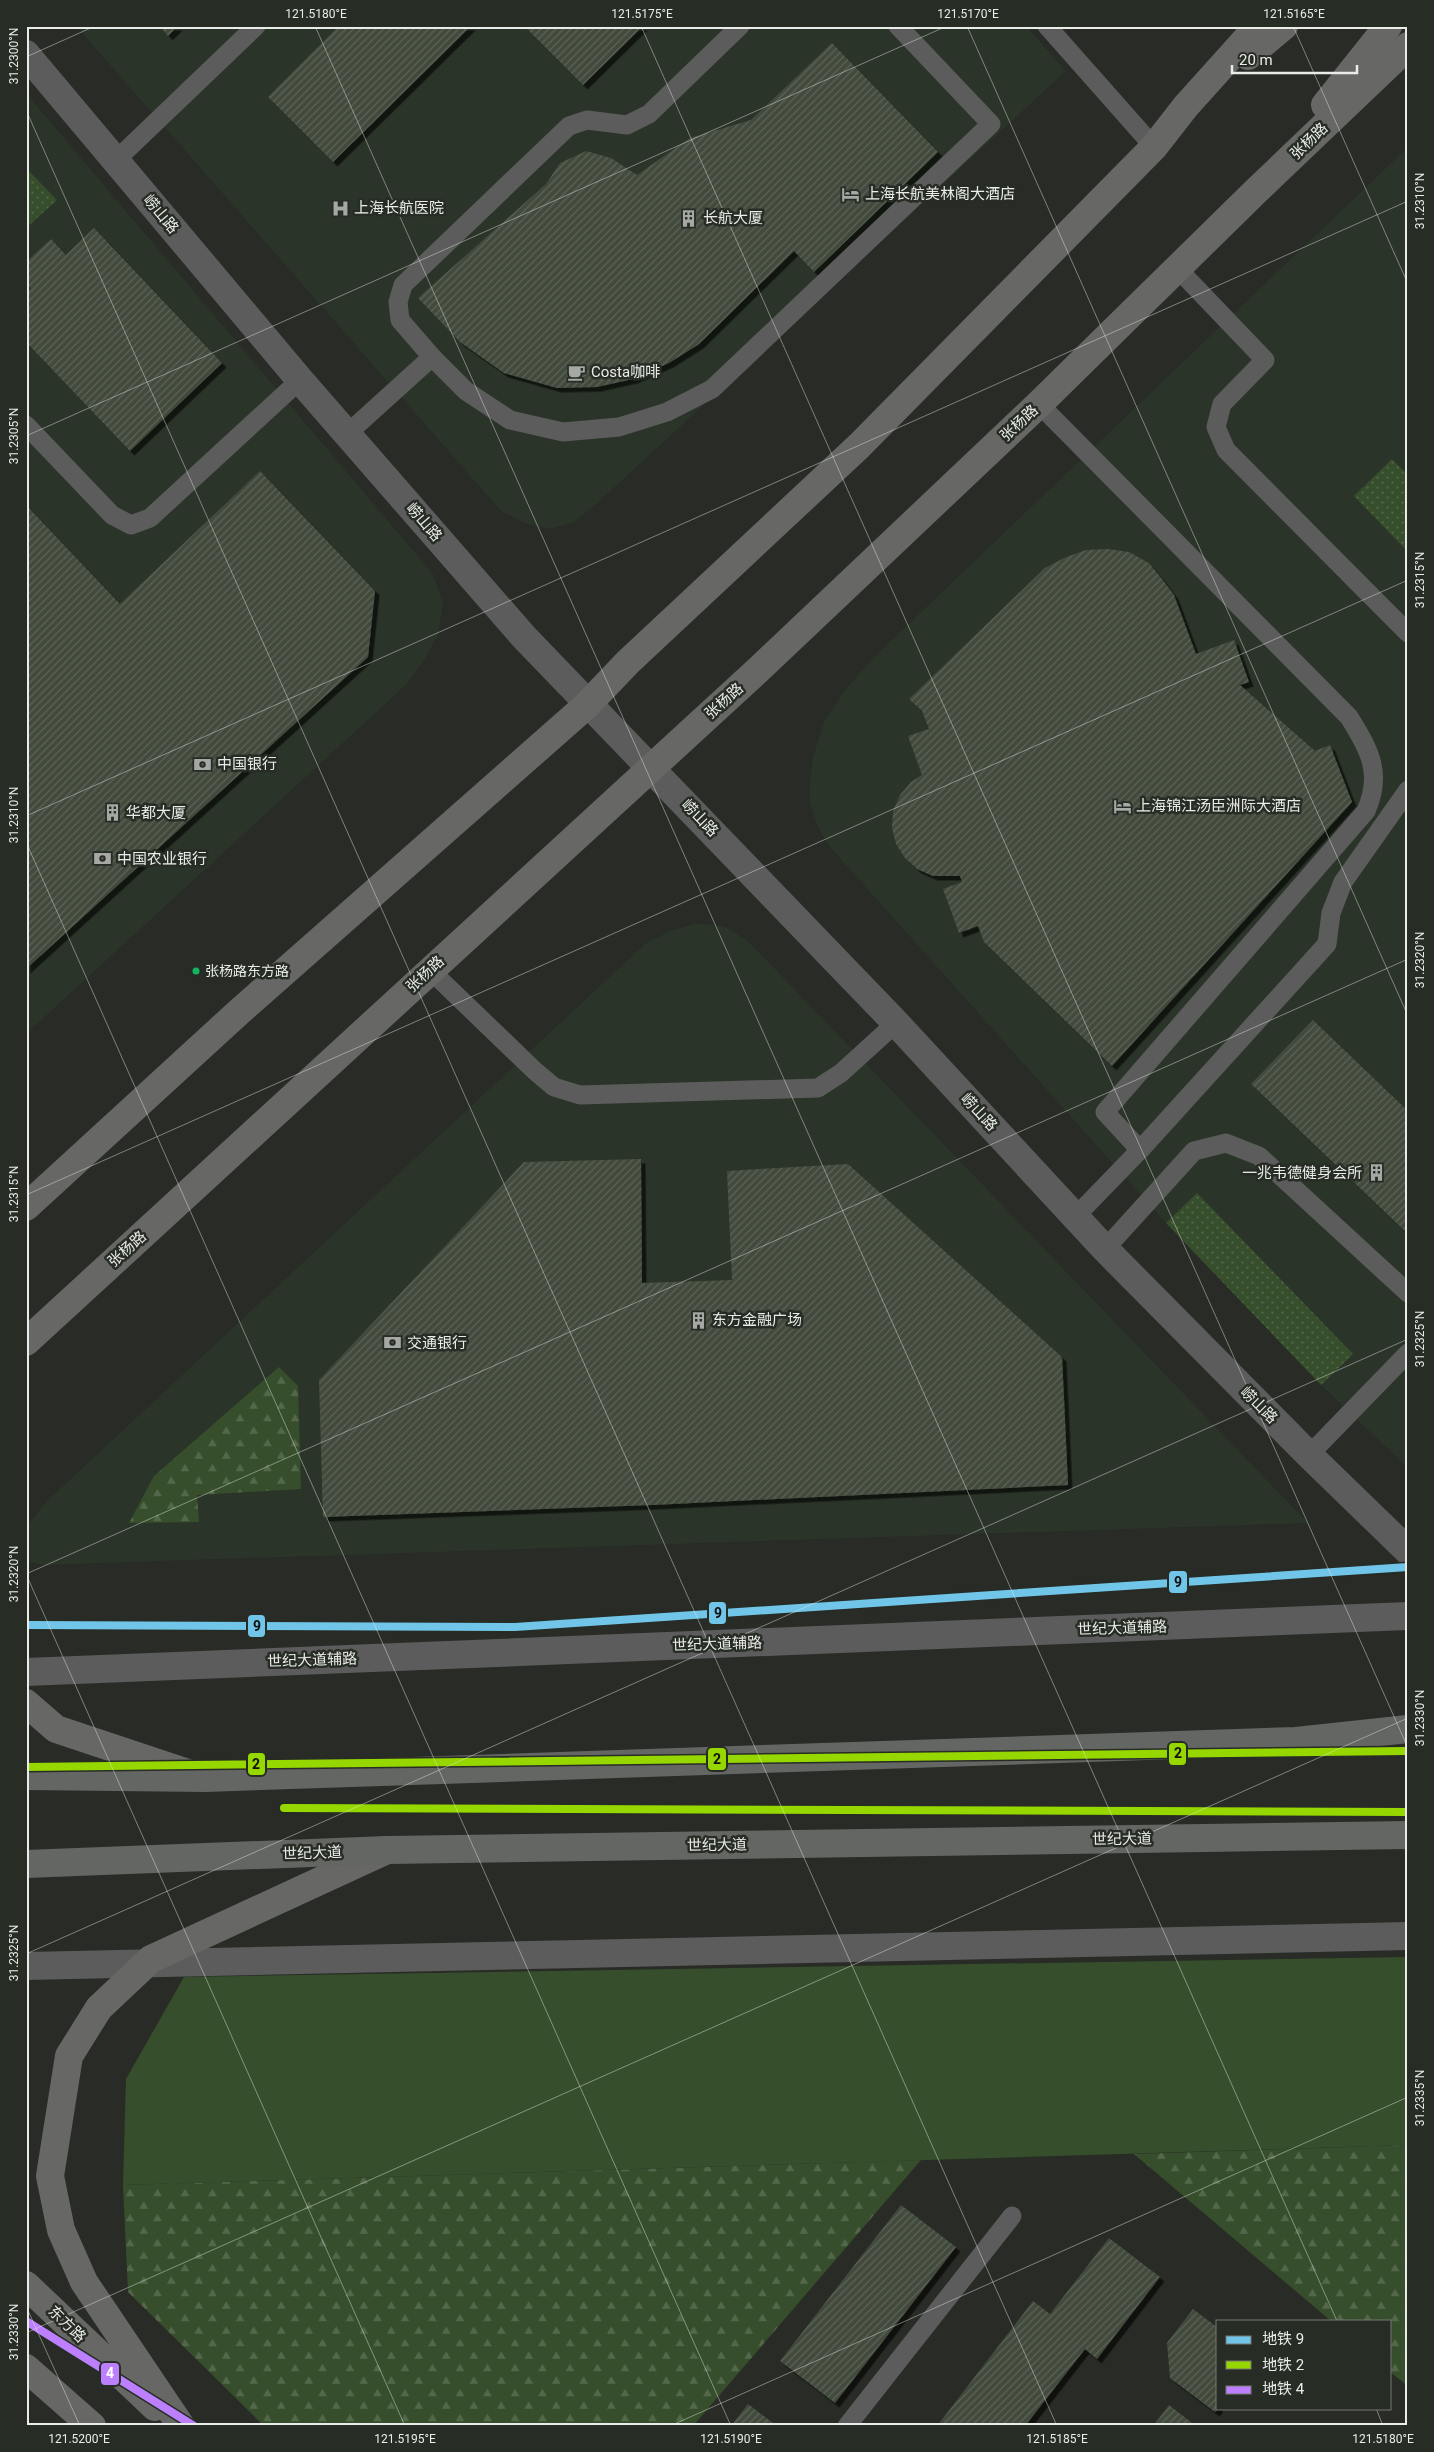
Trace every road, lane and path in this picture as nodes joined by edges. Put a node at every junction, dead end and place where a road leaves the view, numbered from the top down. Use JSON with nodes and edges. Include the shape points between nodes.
{"nodes":[{"id":1,"x":256,"y":26,"type":"edge"},
{"id":2,"x":740,"y":26,"type":"edge"},
{"id":3,"x":898,"y":26,"type":"edge"},
{"id":4,"x":1047,"y":26,"type":"edge"},
{"id":5,"x":1258,"y":26,"type":"edge"},
{"id":6,"x":1284,"y":26,"type":"edge"},
{"id":7,"x":1388,"y":26,"type":"edge"},
{"id":8,"x":26,"y":54,"type":"edge"},
{"id":9,"x":1404,"y":57,"type":"edge"},
{"id":10,"x":1186,"y":106,"type":"junction"},
{"id":11,"x":1154,"y":147,"type":"junction"},
{"id":12,"x":115,"y":161,"type":"junction"},
{"id":13,"x":1255,"y":192,"type":"junction"},
{"id":14,"x":1177,"y":268,"type":"junction"},
{"id":15,"x":432,"y":357,"type":"junction"},
{"id":16,"x":300,"y":380,"type":"junction"},
{"id":17,"x":1039,"y":404,"type":"junction"},
{"id":18,"x":26,"y":426,"type":"edge"},
{"id":19,"x":347,"y":434,"type":"junction"},
{"id":20,"x":1408,"y":633,"type":"edge"},
{"id":21,"x":587,"y":705,"type":"junction"},
{"id":22,"x":650,"y":768,"type":"junction"},
{"id":23,"x":1408,"y":790,"type":"edge"},
{"id":24,"x":430,"y":970,"type":"junction"},
{"id":25,"x":896,"y":1023,"type":"junction"},
{"id":26,"x":1140,"y":1150,"type":"junction"},
{"id":27,"x":26,"y":1207,"type":"edge"},
{"id":28,"x":1076,"y":1216,"type":"junction"},
{"id":29,"x":1105,"y":1249,"type":"junction"},
{"id":30,"x":1408,"y":1293,"type":"edge"},
{"id":31,"x":26,"y":1342,"type":"edge"},
{"id":32,"x":1408,"y":1353,"type":"edge"},
{"id":33,"x":1309,"y":1456,"type":"junction"},
{"id":34,"x":1408,"y":1551,"type":"edge"},
{"id":35,"x":1408,"y":1616,"type":"edge"},
{"id":36,"x":26,"y":1672,"type":"edge"},
{"id":37,"x":26,"y":1703,"type":"edge"},
{"id":38,"x":1408,"y":1730,"type":"edge"},
{"id":39,"x":26,"y":1776,"type":"edge"},
{"id":40,"x":205,"y":1778,"type":"junction"},
{"id":41,"x":1408,"y":1835,"type":"edge"},
{"id":42,"x":1177,"y":1838,"type":"junction"},
{"id":43,"x":1408,"y":1842,"type":"edge"},
{"id":44,"x":387,"y":1850,"type":"junction"},
{"id":45,"x":26,"y":1864,"type":"edge"},
{"id":46,"x":1408,"y":1936,"type":"edge"},
{"id":47,"x":148,"y":1962,"type":"junction"},
{"id":48,"x":26,"y":1966,"type":"edge"},
{"id":49,"x":1012,"y":2216,"type":"dead end"},
{"id":50,"x":26,"y":2285,"type":"edge"},
{"id":51,"x":26,"y":2368,"type":"edge"},
{"id":52,"x":92,"y":2426,"type":"edge"},
{"id":53,"x":174,"y":2426,"type":"edge"},
{"id":54,"x":181,"y":2426,"type":"edge"},
{"id":55,"x":847,"y":2426,"type":"edge"}],
"edges":[{"from":1,"to":12,"type":"lane"},
{"from":2,"to":15,"type":"lane","via":[[649,114],[628,124],[587,120],[570,126],[403,284],[398,302],[400,320]]},
{"from":3,"to":15,"type":"lane","via":[[991,124],[712,389],[667,412],[619,427],[563,432],[510,420],[466,391]]},
{"from":4,"to":11,"type":"lane"},
{"from":5,"to":10,"type":"main road"},
{"from":6,"to":10,"type":"main road"},
{"from":7,"to":13,"type":"main road"},
{"from":8,"to":12,"type":"street","name":"崂山路"},
{"from":9,"to":13,"type":"main road","name":"张杨路"},
{"from":10,"to":11,"type":"main road"},
{"from":11,"to":21,"type":"main road","via":[[859,446],[628,662]]},
{"from":12,"to":16,"type":"street","name":"崂山路"},
{"from":13,"to":14,"type":"main road","name":"张杨路"},
{"from":14,"to":17,"type":"main road","name":"张杨路"},
{"from":14,"to":20,"type":"lane","via":[[1265,360],[1222,404],[1216,427],[1226,450]]},
{"from":15,"to":19,"type":"lane"},
{"from":16,"to":18,"type":"lane","via":[[150,518],[131,525],[112,515]]},
{"from":16,"to":19,"type":"street","name":"崂山路"},
{"from":17,"to":22,"type":"main road","name":"张杨路"},
{"from":17,"to":26,"type":"lane","via":[[1349,717],[1368,748],[1375,778],[1373,796],[1366,811],[1105,1112]]},
{"from":19,"to":21,"type":"street","name":"崂山路"},
{"from":21,"to":22,"type":"street","name":"崂山路"},
{"from":21,"to":27,"type":"main road","via":[[255,998]]},
{"from":22,"to":24,"type":"main road","name":"张杨路"},
{"from":22,"to":25,"type":"street","name":"崂山路"},
{"from":23,"to":26,"type":"lane","via":[[1343,882],[1331,913],[1327,944]]},
{"from":24,"to":25,"type":"lane","via":[[535,1072],[554,1087],[580,1095],[818,1088],[841,1073]]},
{"from":24,"to":31,"type":"main road","name":"张杨路"},
{"from":25,"to":28,"type":"street","name":"崂山路"},
{"from":26,"to":28,"type":"lane"},
{"from":28,"to":29,"type":"street","name":"崂山路"},
{"from":29,"to":30,"type":"lane","via":[[1194,1151],[1226,1143],[1259,1156]]},
{"from":29,"to":33,"type":"street","name":"崂山路"},
{"from":32,"to":33,"type":"lane"},
{"from":33,"to":34,"type":"street","name":"崂山路"},
{"from":35,"to":36,"type":"street","name":"世纪大道辅路"},
{"from":37,"to":40,"type":"main road","via":[[56,1729]]},
{"from":38,"to":40,"type":"main road","via":[[1296,1741]]},
{"from":39,"to":40,"type":"main road"},
{"from":41,"to":42,"type":"main road","name":"世纪大道"},
{"from":42,"to":43,"type":"street"},
{"from":42,"to":44,"type":"main road","name":"世纪大道"},
{"from":44,"to":45,"type":"main road","name":"世纪大道"},
{"from":44,"to":47,"type":"main road"},
{"from":46,"to":47,"type":"street"},
{"from":47,"to":48,"type":"street"},
{"from":47,"to":54,"type":"main road","via":[[99,2008],[69,2056],[50,2176],[61,2230],[84,2282]]},
{"from":49,"to":55,"type":"lane"},
{"from":50,"to":53,"type":"main road","name":"东方路"},
{"from":51,"to":52,"type":"main road"}]}
